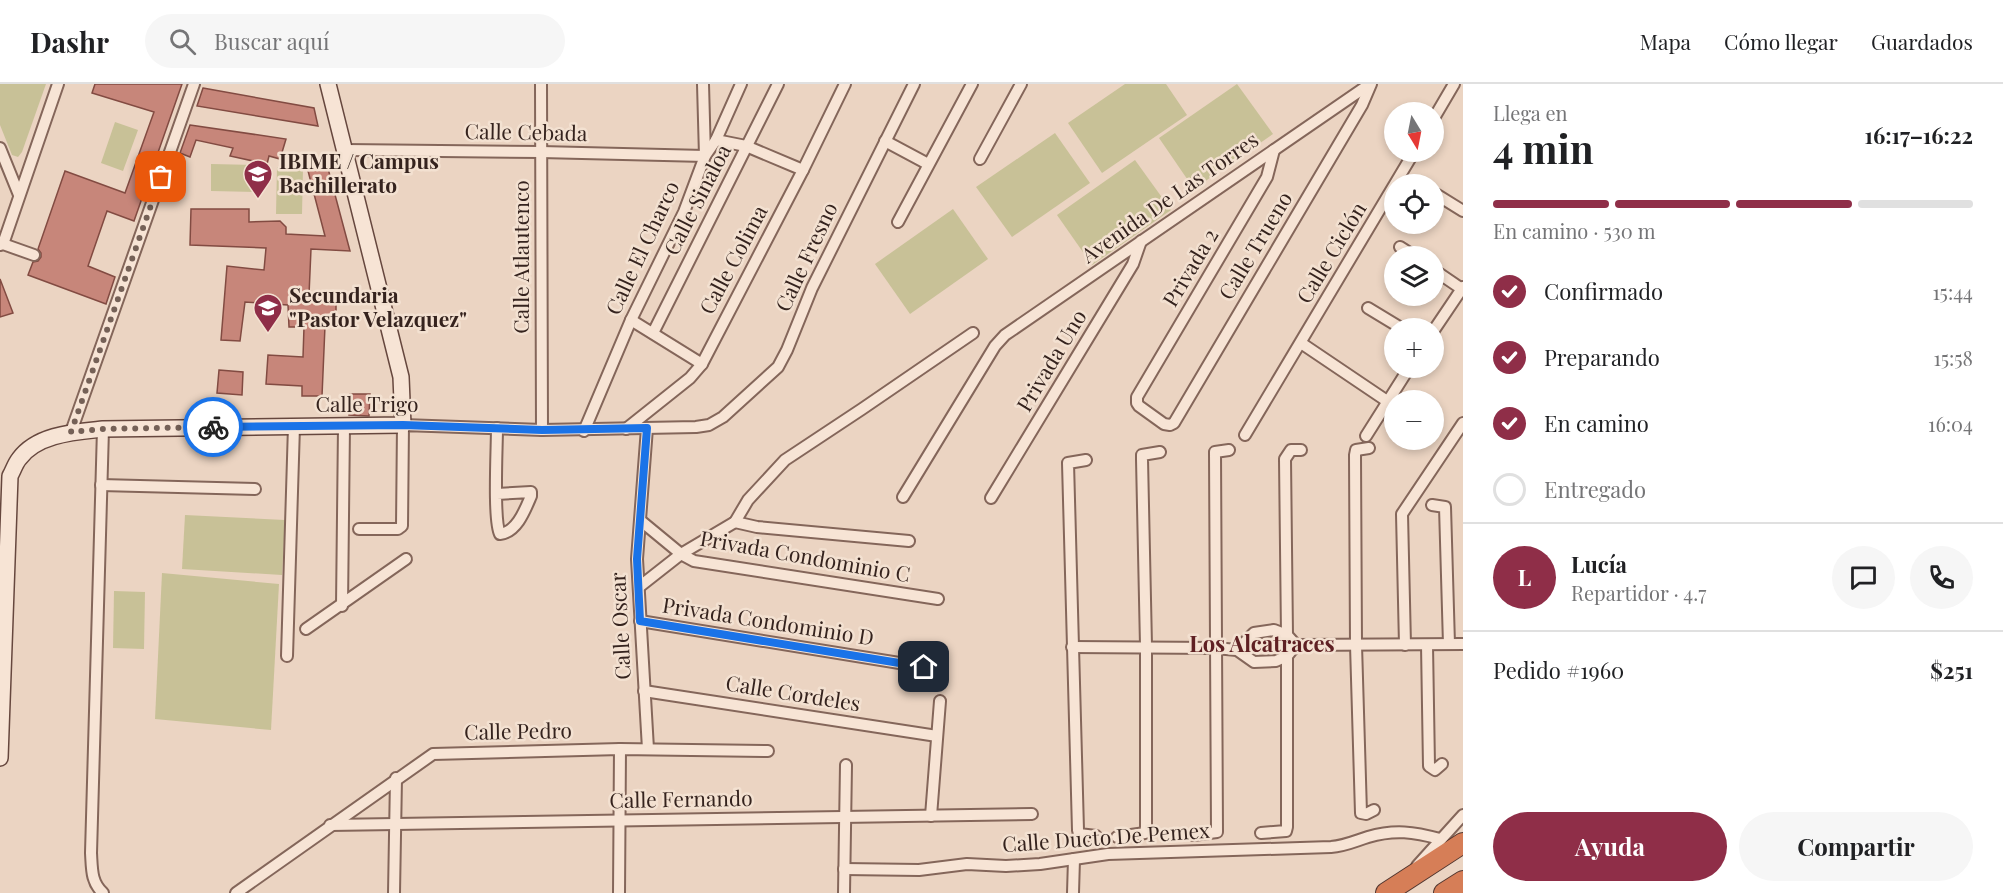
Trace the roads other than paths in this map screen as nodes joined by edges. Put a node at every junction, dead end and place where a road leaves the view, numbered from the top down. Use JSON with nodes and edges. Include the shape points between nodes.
{"nodes":[{"id":1,"x":58,"y":84,"type":"edge"},
{"id":2,"x":194,"y":84,"type":"edge"},
{"id":3,"x":328,"y":84,"type":"edge"},
{"id":4,"x":541,"y":84,"type":"edge"},
{"id":5,"x":703,"y":84,"type":"edge"},
{"id":6,"x":741,"y":84,"type":"edge"},
{"id":7,"x":778,"y":84,"type":"edge"},
{"id":8,"x":845,"y":84,"type":"edge"},
{"id":9,"x":914,"y":84,"type":"edge"},
{"id":10,"x":972,"y":84,"type":"edge"},
{"id":11,"x":1021,"y":84,"type":"edge"},
{"id":12,"x":1370,"y":84,"type":"edge"},
{"id":13,"x":1454,"y":84,"type":"edge"},
{"id":14,"x":1443,"y":102,"type":"edge"},
{"id":15,"x":716,"y":140,"type":"junction"},
{"id":16,"x":885,"y":141,"type":"junction"},
{"id":17,"x":747,"y":146,"type":"junction"},
{"id":18,"x":0,"y":148,"type":"edge"},
{"id":19,"x":346,"y":150,"type":"junction"},
{"id":20,"x":1274,"y":150,"type":"junction"},
{"id":21,"x":541,"y":152,"type":"junction"},
{"id":22,"x":705,"y":156,"type":"junction"},
{"id":23,"x":980,"y":159,"type":"dead end"},
{"id":24,"x":1408,"y":162,"type":"edge"},
{"id":25,"x":928,"y":164,"type":"junction"},
{"id":26,"x":803,"y":170,"type":"junction"},
{"id":27,"x":19,"y":195,"type":"junction"},
{"id":28,"x":1444,"y":200,"type":"edge"},
{"id":29,"x":1463,"y":211,"type":"edge"},
{"id":30,"x":898,"y":222,"type":"dead end"},
{"id":31,"x":1141,"y":241,"type":"junction"},
{"id":32,"x":2,"y":244,"type":"edge"},
{"id":33,"x":34,"y":255,"type":"dead end"},
{"id":34,"x":1444,"y":276,"type":"edge"},
{"id":35,"x":1463,"y":288,"type":"edge"},
{"id":36,"x":1368,"y":308,"type":"dead end"},
{"id":37,"x":1384,"y":318,"type":"edge"},
{"id":38,"x":1442,"y":318,"type":"edge"},
{"id":39,"x":631,"y":320,"type":"junction"},
{"id":40,"x":653,"y":333,"type":"junction"},
{"id":41,"x":973,"y":333,"type":"dead end"},
{"id":42,"x":1301,"y":343,"type":"junction"},
{"id":43,"x":702,"y":364,"type":"junction"},
{"id":44,"x":1384,"y":397,"type":"edge"},
{"id":45,"x":1137,"y":403,"type":"joint"},
{"id":46,"x":1384,"y":407,"type":"edge"},
{"id":47,"x":1463,"y":423,"type":"edge"},
{"id":48,"x":709,"y":424,"type":"joint"},
{"id":49,"x":403,"y":425,"type":"junction"},
{"id":50,"x":294,"y":426,"type":"junction"},
{"id":51,"x":344,"y":426,"type":"junction"},
{"id":52,"x":497,"y":428,"type":"junction"},
{"id":53,"x":647,"y":428,"type":"junction"},
{"id":54,"x":103,"y":429,"type":"junction"},
{"id":55,"x":626,"y":429,"type":"junction"},
{"id":56,"x":542,"y":430,"type":"junction"},
{"id":57,"x":584,"y":431,"type":"junction"},
{"id":58,"x":71,"y":432,"type":"junction"},
{"id":59,"x":1245,"y":435,"type":"dead end"},
{"id":60,"x":1366,"y":436,"type":"dead end"},
{"id":61,"x":1369,"y":448,"type":"dead end"},
{"id":62,"x":1230,"y":450,"type":"dead end"},
{"id":63,"x":1301,"y":450,"type":"dead end"},
{"id":64,"x":1160,"y":452,"type":"dead end"},
{"id":65,"x":1086,"y":460,"type":"dead end"},
{"id":66,"x":101,"y":485,"type":"junction"},
{"id":67,"x":255,"y":489,"type":"dead end"},
{"id":68,"x":497,"y":494,"type":"junction"},
{"id":69,"x":903,"y":497,"type":"dead end"},
{"id":70,"x":992,"y":498,"type":"dead end"},
{"id":71,"x":1432,"y":505,"type":"dead end"},
{"id":72,"x":640,"y":521,"type":"junction"},
{"id":73,"x":735,"y":522,"type":"junction"},
{"id":74,"x":358,"y":530,"type":"dead end"},
{"id":75,"x":909,"y":541,"type":"dead end"},
{"id":76,"x":681,"y":554,"type":"junction"},
{"id":77,"x":406,"y":560,"type":"dead end"},
{"id":78,"x":639,"y":587,"type":"junction"},
{"id":79,"x":938,"y":599,"type":"dead end"},
{"id":80,"x":342,"y":606,"type":"junction"},
{"id":81,"x":640,"y":621,"type":"junction"},
{"id":82,"x":306,"y":629,"type":"dead end"},
{"id":83,"x":1287,"y":635,"type":"junction"},
{"id":84,"x":1449,"y":644,"type":"junction"},
{"id":85,"x":1463,"y":644,"type":"edge"},
{"id":86,"x":1296,"y":645,"type":"junction"},
{"id":87,"x":1356,"y":645,"type":"junction"},
{"id":88,"x":1405,"y":645,"type":"junction"},
{"id":89,"x":1427,"y":645,"type":"junction"},
{"id":90,"x":1146,"y":646,"type":"junction"},
{"id":91,"x":1072,"y":647,"type":"junction"},
{"id":92,"x":1215,"y":648,"type":"junction"},
{"id":93,"x":1237,"y":650,"type":"junction"},
{"id":94,"x":287,"y":656,"type":"dead end"},
{"id":95,"x":1287,"y":656,"type":"junction"},
{"id":96,"x":924,"y":667,"type":"dead end"},
{"id":97,"x":1,"y":677,"type":"edge"},
{"id":98,"x":644,"y":691,"type":"junction"},
{"id":99,"x":940,"y":701,"type":"dead end"},
{"id":100,"x":937,"y":736,"type":"junction"},
{"id":101,"x":648,"y":749,"type":"junction"},
{"id":102,"x":620,"y":750,"type":"junction"},
{"id":103,"x":768,"y":751,"type":"dead end"},
{"id":104,"x":0,"y":758,"type":"edge"},
{"id":105,"x":846,"y":765,"type":"dead end"},
{"id":106,"x":1442,"y":765,"type":"dead end"},
{"id":107,"x":396,"y":778,"type":"junction"},
{"id":108,"x":1374,"y":810,"type":"dead end"},
{"id":109,"x":1032,"y":814,"type":"dead end"},
{"id":110,"x":1463,"y":815,"type":"edge"},
{"id":111,"x":931,"y":816,"type":"junction"},
{"id":112,"x":845,"y":818,"type":"junction"},
{"id":113,"x":621,"y":821,"type":"junction"},
{"id":114,"x":395,"y":824,"type":"junction"},
{"id":115,"x":330,"y":825,"type":"junction"},
{"id":116,"x":1261,"y":833,"type":"dead end"},
{"id":117,"x":1193,"y":835,"type":"dead end"},
{"id":118,"x":1096,"y":836,"type":"dead end"},
{"id":119,"x":1118,"y":837,"type":"dead end"},
{"id":120,"x":1440,"y":839,"type":"junction"},
{"id":121,"x":1463,"y":843,"type":"edge"},
{"id":122,"x":1074,"y":859,"type":"junction"},
{"id":123,"x":844,"y":869,"type":"junction"},
{"id":124,"x":1463,"y":881,"type":"edge"},
{"id":125,"x":1403,"y":882,"type":"junction"},
{"id":126,"x":95,"y":891,"type":"edge"},
{"id":127,"x":236,"y":893,"type":"edge"},
{"id":128,"x":394,"y":893,"type":"edge"},
{"id":129,"x":619,"y":893,"type":"edge"},
{"id":130,"x":844,"y":893,"type":"edge"},
{"id":131,"x":1073,"y":893,"type":"edge"},
{"id":132,"x":1386,"y":893,"type":"edge"},
{"id":133,"x":1444,"y":893,"type":"edge"}],
"edges":[{"from":1,"to":27,"type":"street"},
{"from":2,"to":58,"type":"street"},
{"from":3,"to":19,"type":"street"},
{"from":4,"to":21,"type":"street","name":"Calle Atlautenco"},
{"from":5,"to":22,"type":"street"},
{"from":6,"to":15,"type":"street","name":"Calle El Charco"},
{"from":7,"to":17,"type":"street","name":"Calle Sinaloa"},
{"from":8,"to":26,"type":"street","name":"Calle Colima"},
{"from":9,"to":16,"type":"street","name":"Calle Fresno"},
{"from":10,"to":25,"type":"street"},
{"from":11,"to":23,"type":"street"},
{"from":12,"to":20,"type":"street","name":"Avenida De Las Torres"},
{"from":12,"to":45,"type":"street","name":"Calle Trueno","via":[[1362,105],[1174,423],[1164,424]]},
{"from":13,"to":14,"type":"street"},
{"from":15,"to":17,"type":"street"},
{"from":15,"to":22,"type":"street","name":"Calle El Charco"},
{"from":16,"to":25,"type":"street"},
{"from":16,"to":48,"type":"street","name":"Calle Fresno","via":[[812,288],[778,367],[723,417]]},
{"from":17,"to":26,"type":"street"},
{"from":17,"to":40,"type":"street","name":"Calle Sinaloa"},
{"from":18,"to":27,"type":"street"},
{"from":19,"to":21,"type":"street","name":"Calle Cebada"},
{"from":19,"to":49,"type":"street","via":[[401,377]]},
{"from":20,"to":31,"type":"street","name":"Avenida De Las Torres"},
{"from":20,"to":45,"type":"street","name":"Privada 2","via":[[1267,177]]},
{"from":21,"to":22,"type":"street","name":"Calle Cebada"},
{"from":21,"to":56,"type":"street","name":"Calle Atlautenco"},
{"from":22,"to":39,"type":"street","name":"Calle El Charco","via":[[684,212]]},
{"from":24,"to":42,"type":"street","name":"Calle Ciclón"},
{"from":25,"to":30,"type":"street"},
{"from":26,"to":43,"type":"street","name":"Calle Colima"},
{"from":27,"to":32,"type":"street"},
{"from":28,"to":29,"type":"street"},
{"from":31,"to":69,"type":"street","name":"Avenida De Las Torres","via":[[1005,335]]},
{"from":31,"to":70,"type":"street","name":"Privada Uno","via":[[1133,264]]},
{"from":32,"to":33,"type":"street"},
{"from":34,"to":35,"type":"street"},
{"from":35,"to":38,"type":"street"},
{"from":36,"to":37,"type":"street"},
{"from":39,"to":40,"type":"street"},
{"from":39,"to":57,"type":"street","name":"Calle El Charco"},
{"from":40,"to":43,"type":"street"},
{"from":41,"to":73,"type":"street","via":[[784,460],[748,500]]},
{"from":42,"to":44,"type":"street"},
{"from":42,"to":59,"type":"street","name":"Calle Ciclón"},
{"from":43,"to":55,"type":"street","name":"Calle Colima"},
{"from":46,"to":60,"type":"street"},
{"from":47,"to":88,"type":"street","via":[[1402,514]]},
{"from":48,"to":53,"type":"street","name":"Calle Trigo"},
{"from":49,"to":51,"type":"street","name":"Calle Trigo"},
{"from":49,"to":52,"type":"street","name":"Calle Trigo"},
{"from":49,"to":74,"type":"street","via":[[402,526]]},
{"from":50,"to":51,"type":"street","name":"Calle Trigo"},
{"from":50,"to":54,"type":"street","name":"Calle Trigo"},
{"from":50,"to":94,"type":"street"},
{"from":51,"to":80,"type":"street"},
{"from":52,"to":56,"type":"street","name":"Calle Trigo"},
{"from":52,"to":68,"type":"street"},
{"from":53,"to":55,"type":"street","name":"Calle Trigo"},
{"from":53,"to":72,"type":"street","name":"Calle Oscar"},
{"from":54,"to":58,"type":"street","name":"Calle Trigo"},
{"from":54,"to":66,"type":"street"},
{"from":55,"to":57,"type":"street","name":"Calle Trigo"},
{"from":56,"to":57,"type":"street","name":"Calle Trigo"},
{"from":58,"to":97,"type":"street","name":"Calle Trigo","via":[[28,449],[10,476]]},
{"from":61,"to":87,"type":"street","via":[[1356,450],[1355,455]]},
{"from":62,"to":92,"type":"street","via":[[1215,452]]},
{"from":63,"to":83,"type":"street","via":[[1291,450],[1286,459]]},
{"from":64,"to":90,"type":"street","via":[[1143,455],[1142,459]]},
{"from":65,"to":91,"type":"street","via":[[1068,463]]},
{"from":66,"to":67,"type":"street"},
{"from":66,"to":126,"type":"street","via":[[90,853]]},
{"from":68,"to":68,"type":"street","via":[[497,528],[505,534],[521,519],[531,492]]},
{"from":71,"to":84,"type":"street","via":[[1445,507],[1446,513]]},
{"from":72,"to":76,"type":"street","name":"Privada Condominio C"},
{"from":72,"to":78,"type":"street","name":"Calle Oscar"},
{"from":73,"to":75,"type":"street"},
{"from":73,"to":76,"type":"street"},
{"from":76,"to":78,"type":"street"},
{"from":76,"to":79,"type":"street","name":"Privada Condominio C","via":[[694,561]]},
{"from":77,"to":80,"type":"street"},
{"from":78,"to":81,"type":"street","name":"Calle Oscar"},
{"from":80,"to":82,"type":"street"},
{"from":81,"to":96,"type":"street","name":"Privada Condominio D"},
{"from":81,"to":98,"type":"street","name":"Calle Oscar"},
{"from":83,"to":86,"type":"street"},
{"from":83,"to":93,"type":"street","via":[[1274,630],[1254,633]]},
{"from":84,"to":85,"type":"street"},
{"from":84,"to":89,"type":"street"},
{"from":86,"to":87,"type":"street"},
{"from":86,"to":95,"type":"street"},
{"from":87,"to":88,"type":"street"},
{"from":87,"to":108,"type":"street","via":[[1361,813]]},
{"from":88,"to":89,"type":"street"},
{"from":89,"to":106,"type":"street","via":[[1429,766],[1435,770]]},
{"from":90,"to":91,"type":"street"},
{"from":90,"to":92,"type":"street"},
{"from":90,"to":119,"type":"street","via":[[1146,827],[1140,835]]},
{"from":91,"to":118,"type":"street","via":[[1077,830],[1082,836]]},
{"from":92,"to":93,"type":"street"},
{"from":92,"to":117,"type":"street","via":[[1217,832]]},
{"from":93,"to":95,"type":"street","via":[[1254,663]]},
{"from":95,"to":116,"type":"street","via":[[1287,827],[1286,831]]},
{"from":97,"to":104,"type":"street"},
{"from":98,"to":100,"type":"street","name":"Calle Cordeles"},
{"from":98,"to":101,"type":"street","name":"Calle Oscar"},
{"from":99,"to":100,"type":"street"},
{"from":100,"to":111,"type":"street"},
{"from":101,"to":102,"type":"street","name":"Calle Pedro"},
{"from":101,"to":103,"type":"street","name":"Calle Pedro"},
{"from":102,"to":107,"type":"street","name":"Calle Pedro","via":[[433,754]]},
{"from":102,"to":113,"type":"street"},
{"from":105,"to":112,"type":"street"},
{"from":107,"to":114,"type":"street"},
{"from":107,"to":115,"type":"street","name":"Calle Pedro"},
{"from":109,"to":111,"type":"street","name":"Calle Fernando"},
{"from":110,"to":120,"type":"street"},
{"from":111,"to":112,"type":"street","name":"Calle Fernando"},
{"from":112,"to":113,"type":"street","name":"Calle Fernando"},
{"from":112,"to":123,"type":"street"},
{"from":113,"to":114,"type":"street","name":"Calle Fernando"},
{"from":113,"to":129,"type":"street"},
{"from":114,"to":115,"type":"street","name":"Calle Fernando"},
{"from":114,"to":128,"type":"street"},
{"from":115,"to":127,"type":"street","name":"Calle Pedro"},
{"from":120,"to":122,"type":"street","name":"Calle Ducto De Pemex","via":[[1408,831],[1369,836],[1347,846],[1108,854]]},
{"from":120,"to":125,"type":"street"},
{"from":121,"to":125,"type":"highway"},
{"from":122,"to":123,"type":"street","name":"Calle Ducto De Pemex","via":[[919,870]]},
{"from":122,"to":131,"type":"street"},
{"from":123,"to":130,"type":"street"},
{"from":124,"to":133,"type":"highway"},
{"from":125,"to":132,"type":"highway"}]}
